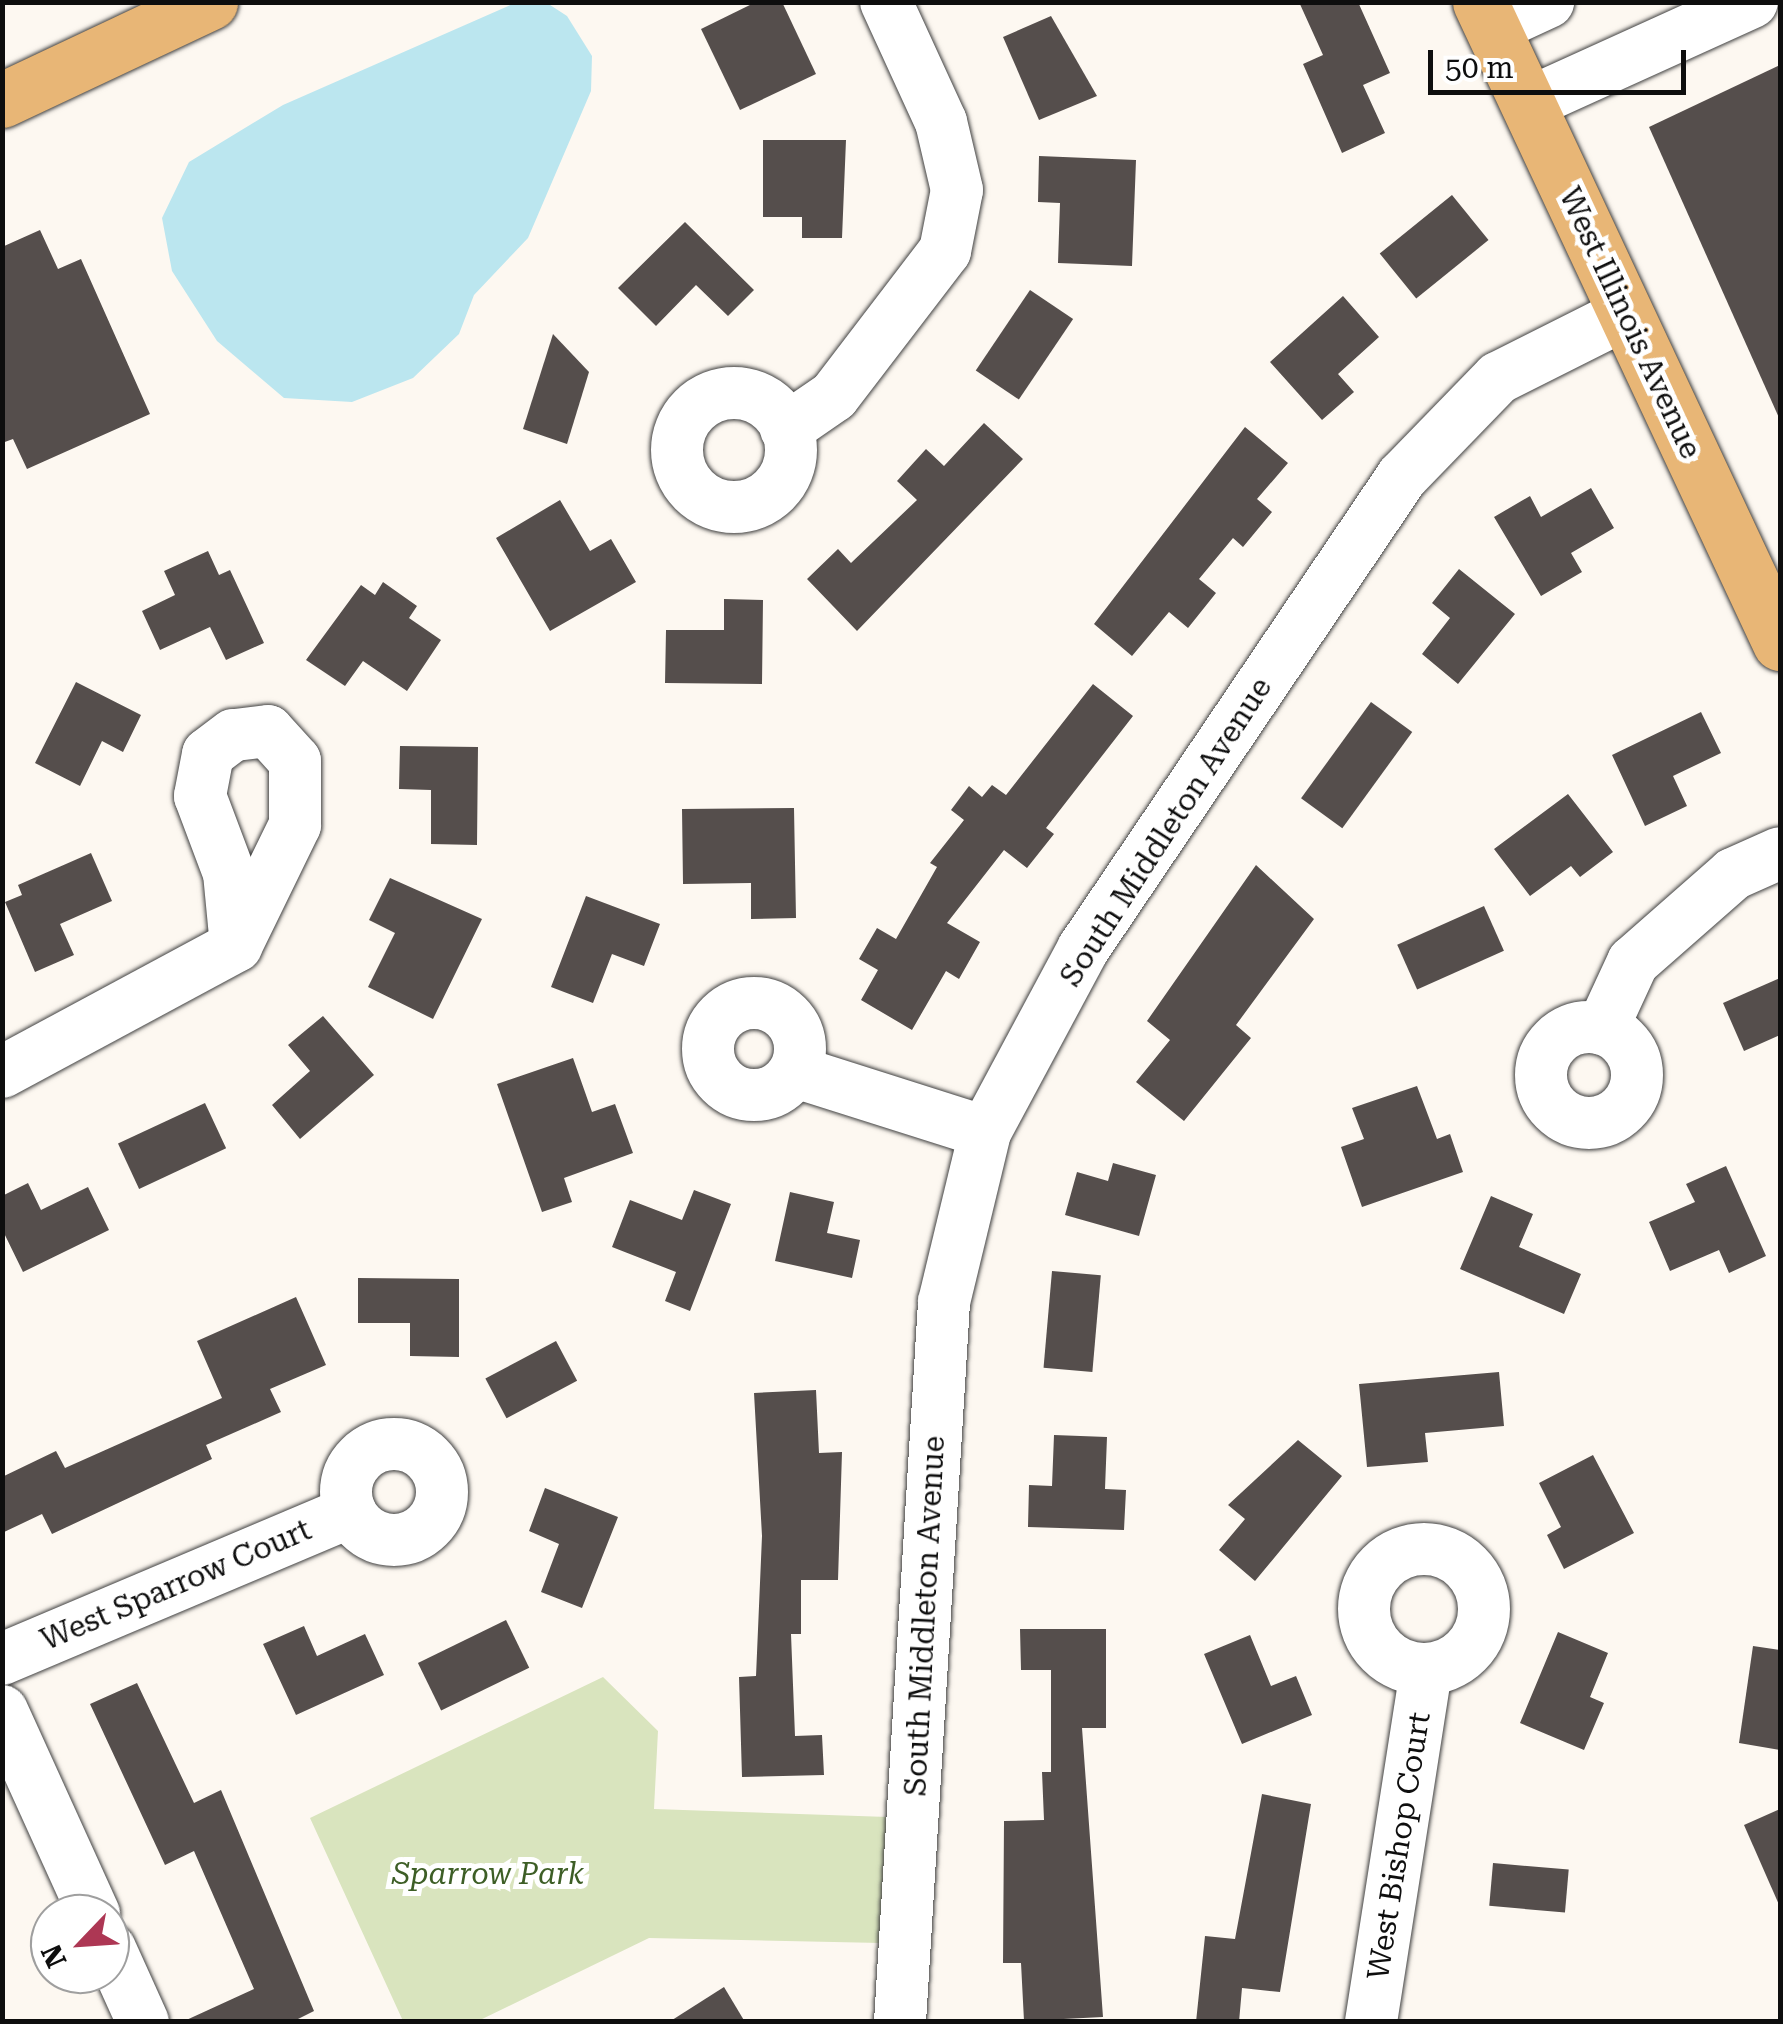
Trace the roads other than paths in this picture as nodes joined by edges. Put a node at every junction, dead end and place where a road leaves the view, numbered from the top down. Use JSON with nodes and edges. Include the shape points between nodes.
{"nodes":[{"id":1,"x":210,"y":2,"type":"edge"},
{"id":2,"x":886,"y":2,"type":"edge"},
{"id":3,"x":1548,"y":2,"type":"edge"},
{"id":4,"x":1752,"y":2,"type":"edge"},
{"id":5,"x":1486,"y":15,"type":"edge"},
{"id":6,"x":2,"y":100,"type":"edge"},
{"id":7,"x":1527,"y":104,"type":"junction"},
{"id":8,"x":1625,"y":314,"type":"junction"},
{"id":9,"x":786,"y":429,"type":"dead end"},
{"id":10,"x":1780,"y":642,"type":"edge"},
{"id":11,"x":1780,"y":853,"type":"edge"},
{"id":12,"x":236,"y":946,"type":"dead end"},
{"id":13,"x":1602,"y":1029,"type":"dead end"},
{"id":14,"x":2,"y":1072,"type":"edge"},
{"id":15,"x":796,"y":1072,"type":"dead end"},
{"id":16,"x":986,"y":1132,"type":"junction"},
{"id":17,"x":350,"y":1512,"type":"dead end"},
{"id":18,"x":2,"y":1659,"type":"edge"},
{"id":19,"x":1426,"y":1670,"type":"dead end"},
{"id":20,"x":2,"y":1711,"type":"edge"},
{"id":21,"x":85,"y":1894,"type":"edge"},
{"id":22,"x":130,"y":1993,"type":"edge"},
{"id":23,"x":143,"y":2022,"type":"edge"},
{"id":24,"x":900,"y":2022,"type":"edge"},
{"id":25,"x":1372,"y":2022,"type":"edge"}],
"edges":[{"from":1,"to":6,"type":"main road"},
{"from":2,"to":9,"type":"street","via":[[941,122],[957,190],[945,251],[834,396]]},
{"from":3,"to":5,"type":"street"},
{"from":4,"to":7,"type":"street"},
{"from":5,"to":7,"type":"main road","name":"West Illinois Avenue"},
{"from":7,"to":8,"type":"main road","name":"West Illinois Avenue"},
{"from":8,"to":10,"type":"main road","name":"West Illinois Avenue"},
{"from":8,"to":16,"type":"street","name":"South Middleton Avenue","via":[[1498,378],[1402,476],[1083,949]]},
{"from":11,"to":13,"type":"street","via":[[1734,874],[1633,962]]},
{"from":12,"to":14,"type":"street"},
{"from":15,"to":16,"type":"street"},
{"from":16,"to":24,"type":"street","name":"South Middleton Avenue","via":[[944,1302]]},
{"from":17,"to":18,"type":"street","name":"West Sparrow Court"},
{"from":19,"to":25,"type":"street","name":"West Bishop Court"},
{"from":20,"to":21,"type":"street"},
{"from":22,"to":23,"type":"street"}]}
